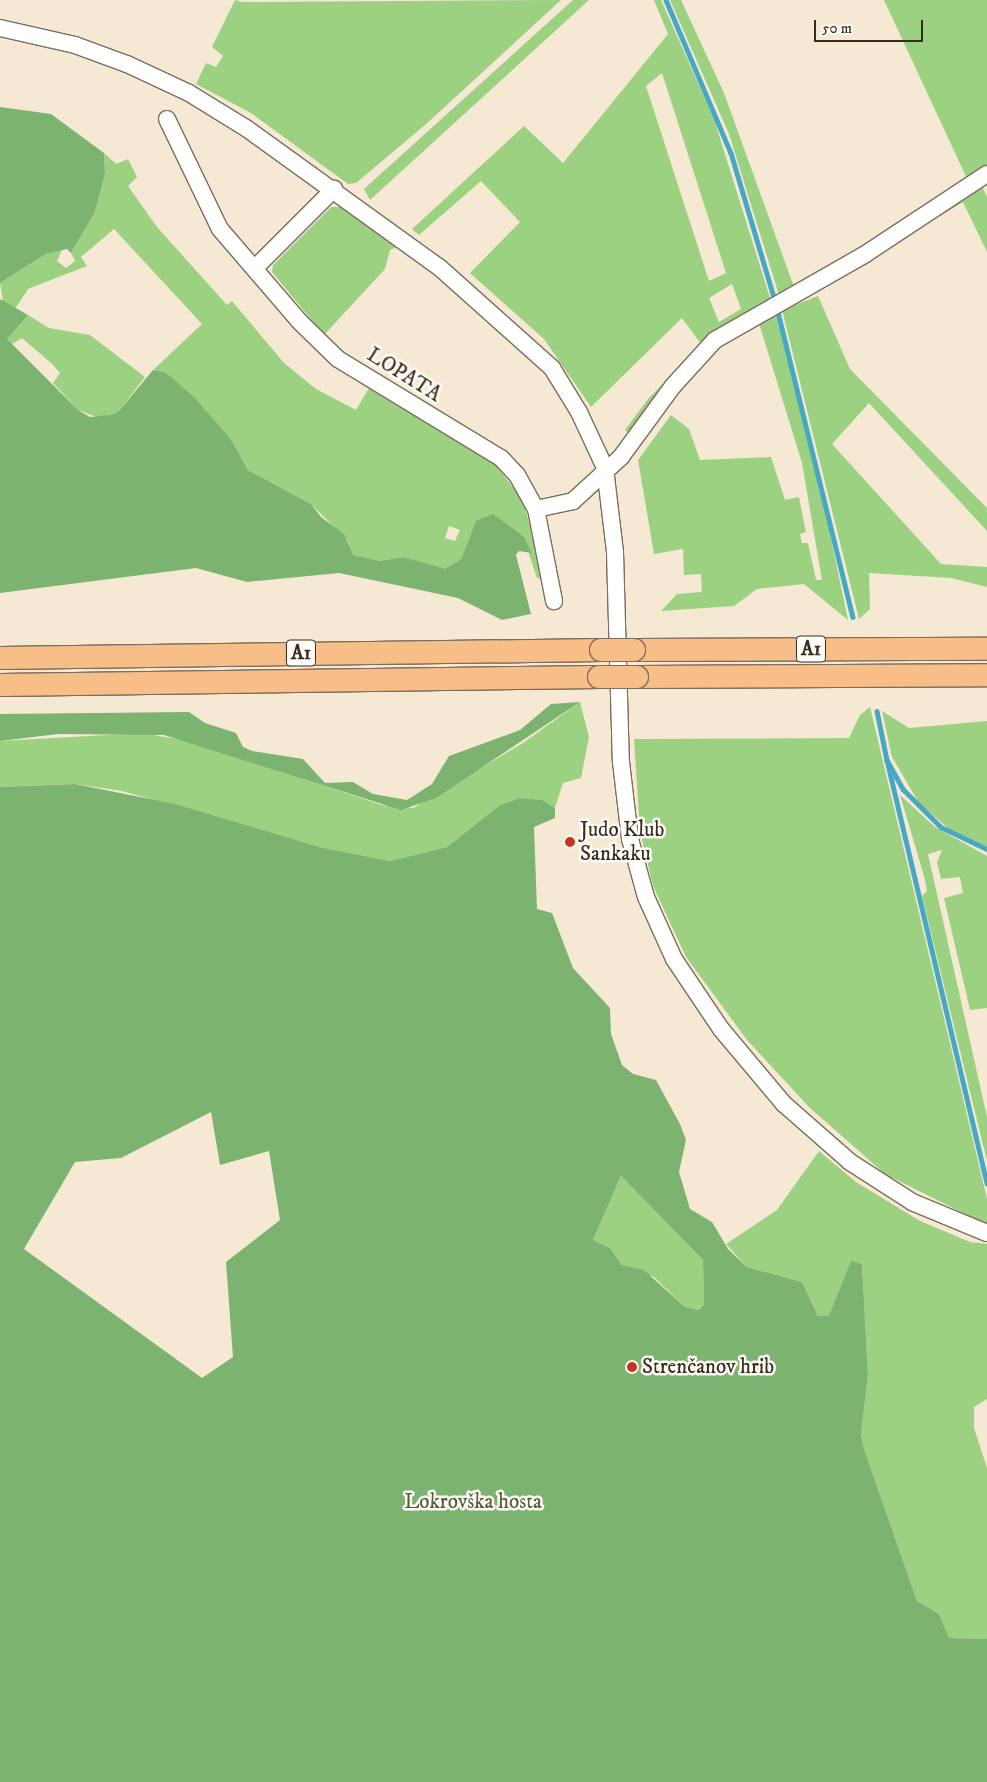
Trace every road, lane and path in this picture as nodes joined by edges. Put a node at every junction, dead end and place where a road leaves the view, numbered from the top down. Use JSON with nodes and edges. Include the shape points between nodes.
{"nodes":[{"id":1,"x":0,"y":28,"type":"edge"},
{"id":2,"x":166,"y":119,"type":"dead end"},
{"id":3,"x":987,"y":174,"type":"edge"},
{"id":4,"x":334,"y":189,"type":"junction"},
{"id":5,"x":255,"y":268,"type":"junction"},
{"id":6,"x":605,"y":468,"type":"junction"},
{"id":7,"x":536,"y":509,"type":"junction"},
{"id":8,"x":554,"y":601,"type":"dead end"},
{"id":9,"x":987,"y":649,"type":"edge"},
{"id":10,"x":0,"y":658,"type":"edge"},
{"id":11,"x":987,"y":674,"type":"edge"},
{"id":12,"x":0,"y":685,"type":"edge"},
{"id":13,"x":987,"y":1234,"type":"edge"}],
"edges":[{"from":1,"to":4,"type":"street","via":[[75,45],[189,93]]},
{"from":2,"to":5,"type":"street","name":"LOPATA","via":[[220,228]]},
{"from":3,"to":6,"type":"street","via":[[793,298],[758,314],[715,340],[673,386],[621,458]]},
{"from":4,"to":5,"type":"street"},
{"from":4,"to":6,"type":"street","via":[[480,298],[552,368],[579,412]]},
{"from":5,"to":7,"type":"street","name":"LOPATA","via":[[338,359],[501,458],[516,475]]},
{"from":6,"to":7,"type":"street","via":[[573,501]]},
{"from":6,"to":13,"type":"street","via":[[615,552],[621,762],[630,839],[646,897],[670,952],[721,1029],[784,1104],[850,1162],[912,1202]]},
{"from":7,"to":8,"type":"street","name":"LOPATA"},
{"from":9,"to":10,"type":"highway","number":"A1","bridge":true,"via":[[601,650]]},
{"from":11,"to":12,"type":"highway","number":"A1","bridge":true}]}
